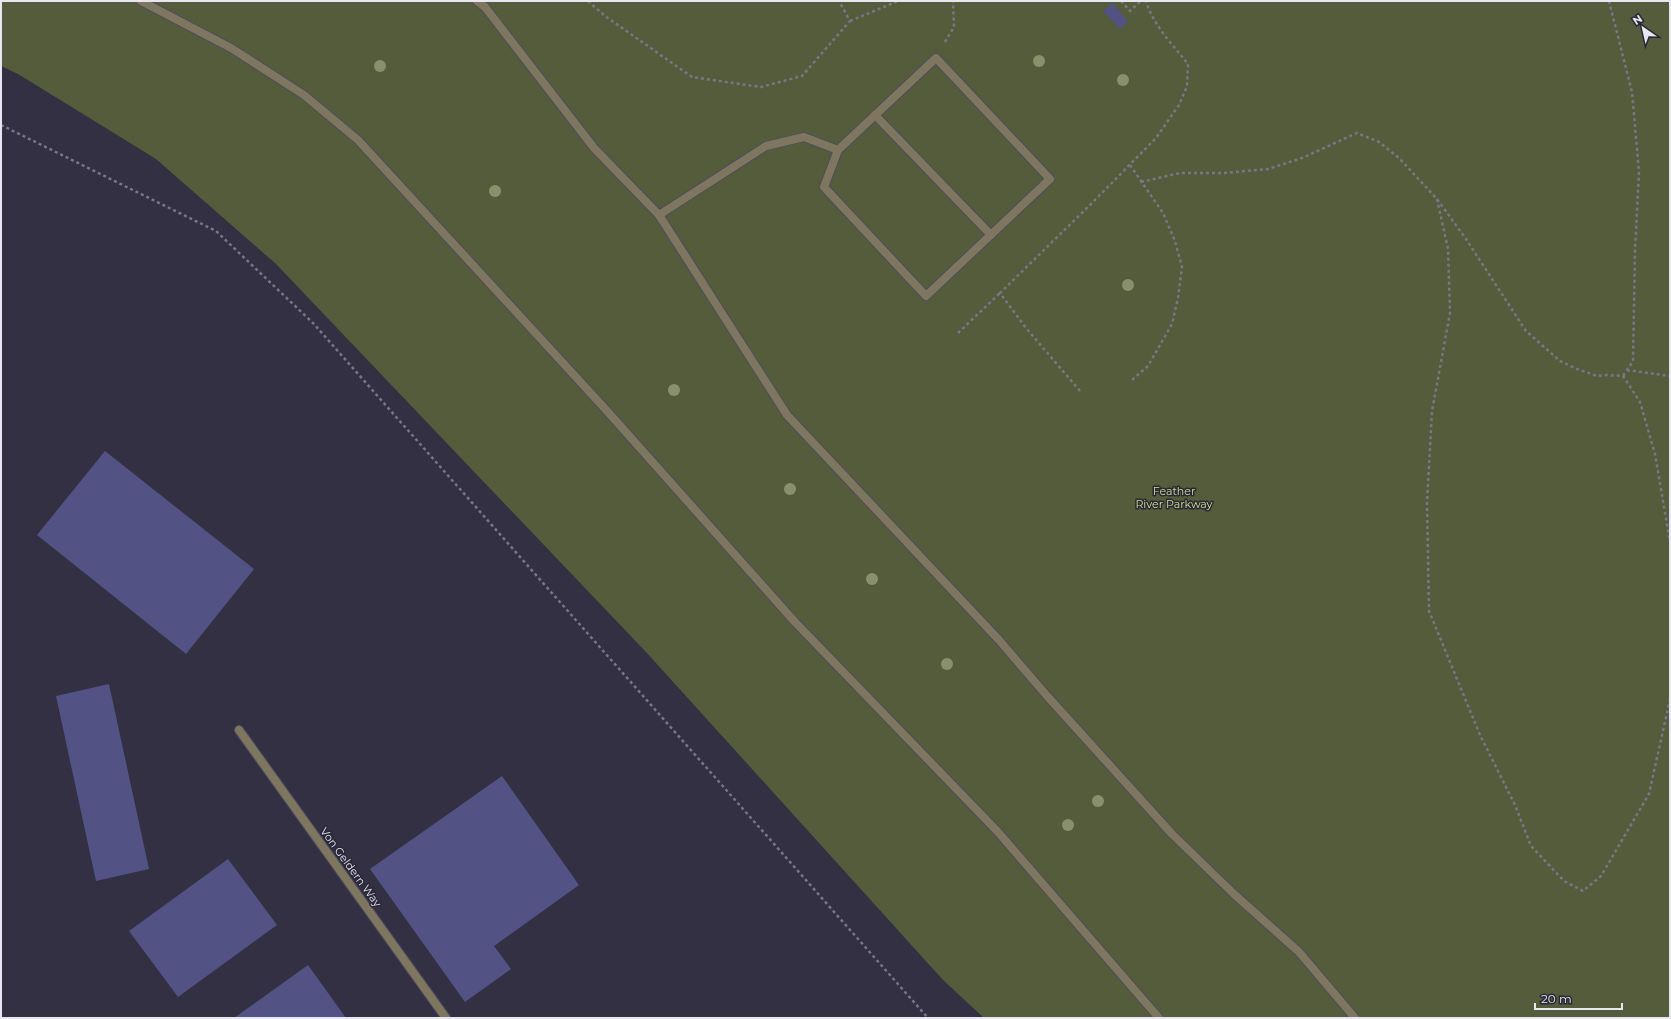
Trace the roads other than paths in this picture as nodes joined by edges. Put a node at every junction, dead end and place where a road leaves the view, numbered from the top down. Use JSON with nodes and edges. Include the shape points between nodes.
{"nodes":[{"id":1,"x":141,"y":1,"type":"edge"},
{"id":2,"x":477,"y":1,"type":"edge"},
{"id":3,"x":875,"y":115,"type":"junction"},
{"id":4,"x":838,"y":150,"type":"junction"},
{"id":5,"x":659,"y":215,"type":"junction"},
{"id":6,"x":991,"y":235,"type":"junction"},
{"id":7,"x":239,"y":730,"type":"dead end"},
{"id":8,"x":446,"y":1018,"type":"edge"},
{"id":9,"x":1159,"y":1018,"type":"edge"},
{"id":10,"x":1355,"y":1018,"type":"edge"}],
"edges":[{"from":1,"to":9,"type":"street","via":[[231,48],[297,90],[358,140],[608,412],[794,621],[998,832]]},
{"from":2,"to":5,"type":"street","via":[[485,6],[594,148]]},
{"from":3,"to":4,"type":"street"},
{"from":3,"to":6,"type":"street"},
{"from":3,"to":6,"type":"street","via":[[936,58],[1050,179]]},
{"from":4,"to":5,"type":"street","via":[[804,137],[766,146]]},
{"from":4,"to":6,"type":"street","via":[[824,187],[926,296]]},
{"from":5,"to":10,"type":"street","via":[[787,416],[999,640],[1172,834],[1299,952]]},
{"from":7,"to":8,"type":"street","name":"Von Geldern Way"}]}
